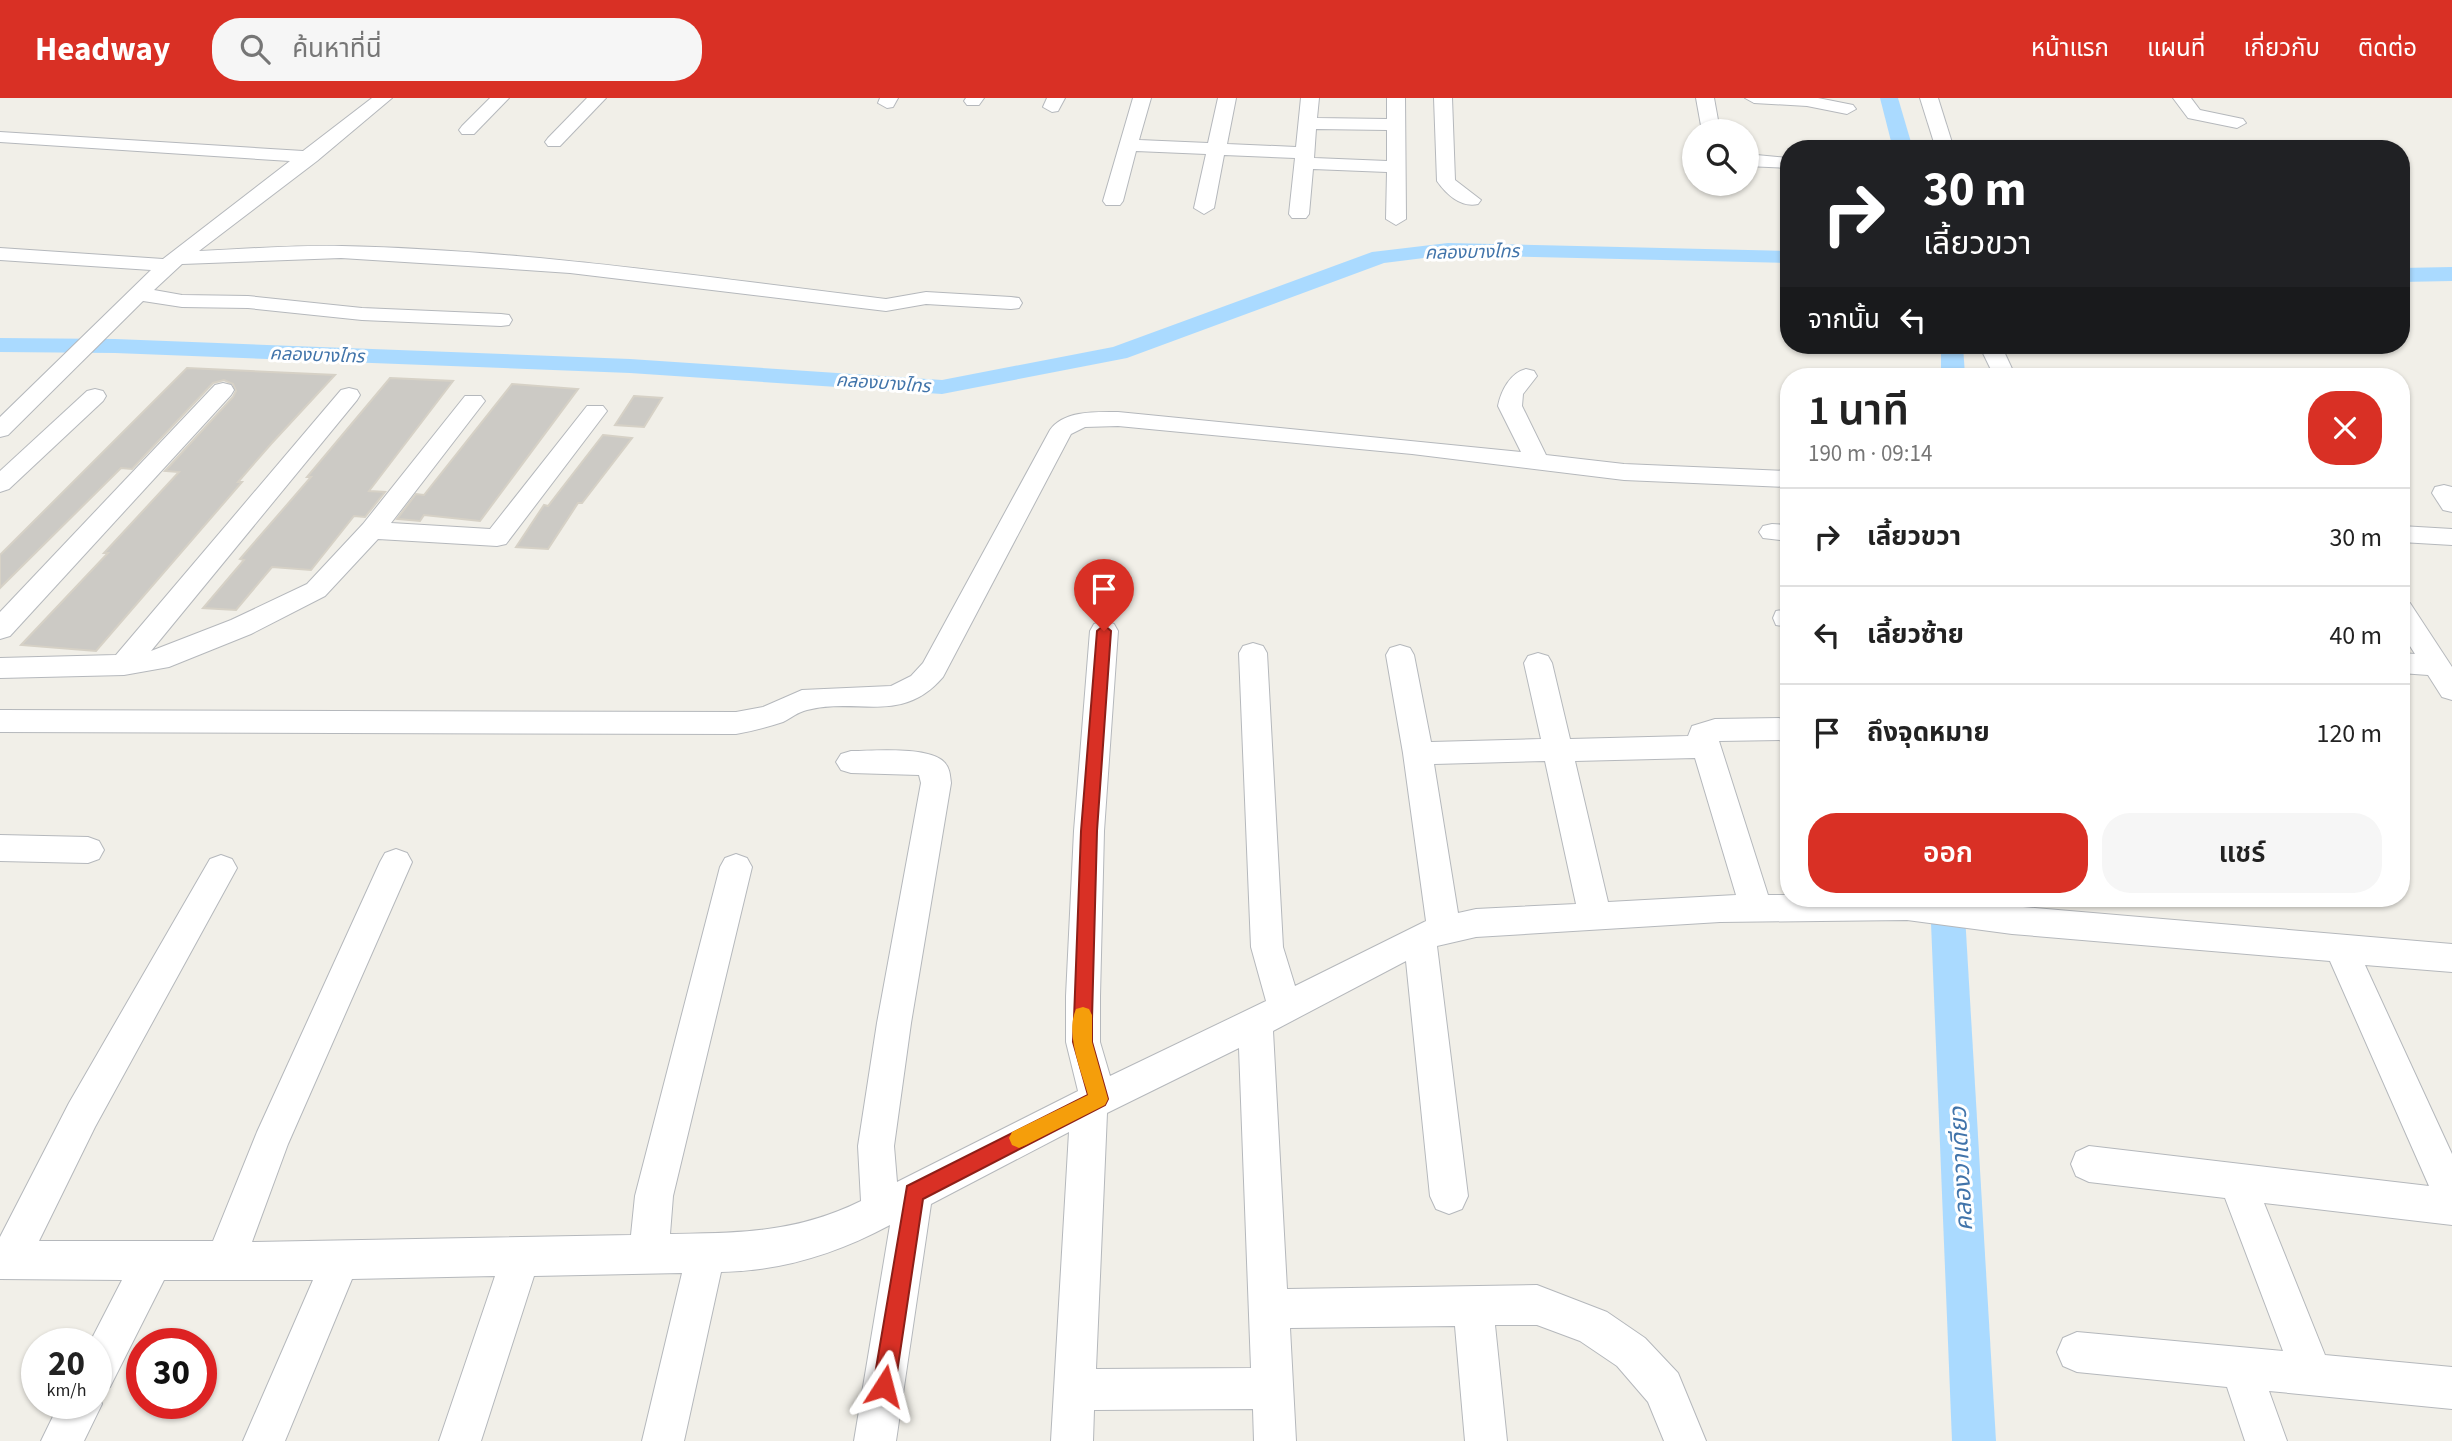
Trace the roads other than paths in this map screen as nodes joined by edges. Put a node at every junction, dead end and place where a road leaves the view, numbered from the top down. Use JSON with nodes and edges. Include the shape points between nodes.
{"nodes":[{"id":1,"x":383,"y":98,"type":"edge"},
{"id":2,"x":500,"y":98,"type":"edge"},
{"id":3,"x":597,"y":98,"type":"edge"},
{"id":4,"x":1142,"y":98,"type":"edge"},
{"id":5,"x":1227,"y":98,"type":"edge"},
{"id":6,"x":1310,"y":98,"type":"edge"},
{"id":7,"x":1396,"y":98,"type":"edge"},
{"id":8,"x":1443,"y":98,"type":"edge"},
{"id":9,"x":1705,"y":98,"type":"edge"},
{"id":10,"x":1755,"y":98,"type":"edge"},
{"id":11,"x":1928,"y":98,"type":"edge"},
{"id":12,"x":2182,"y":98,"type":"edge"},
{"id":13,"x":1847,"y":109,"type":"dead end"},
{"id":14,"x":1709,"y":119,"type":"edge"},
{"id":15,"x":1308,"y":123,"type":"junction"},
{"id":16,"x":2237,"y":123,"type":"dead end"},
{"id":17,"x":1395,"y":125,"type":"junction"},
{"id":18,"x":468,"y":130,"type":"dead end"},
{"id":19,"x":0,"y":137,"type":"edge"},
{"id":20,"x":1942,"y":140,"type":"edge"},
{"id":21,"x":554,"y":142,"type":"dead end"},
{"id":22,"x":1129,"y":145,"type":"junction"},
{"id":23,"x":1217,"y":148,"type":"junction"},
{"id":24,"x":310,"y":157,"type":"junction"},
{"id":25,"x":1304,"y":158,"type":"junction"},
{"id":26,"x":1759,"y":161,"type":"edge"},
{"id":27,"x":1780,"y":162,"type":"edge"},
{"id":28,"x":1396,"y":167,"type":"junction"},
{"id":29,"x":1471,"y":200,"type":"dead end"},
{"id":30,"x":1114,"y":201,"type":"dead end"},
{"id":31,"x":1204,"y":208,"type":"dead end"},
{"id":32,"x":1299,"y":214,"type":"dead end"},
{"id":33,"x":1396,"y":219,"type":"dead end"},
{"id":34,"x":0,"y":254,"type":"edge"},
{"id":35,"x":173,"y":261,"type":"junction"},
{"id":36,"x":137,"y":294,"type":"junction"},
{"id":37,"x":1011,"y":303,"type":"dead end"},
{"id":38,"x":501,"y":320,"type":"dead end"},
{"id":39,"x":1527,"y":376,"type":"dead end"},
{"id":40,"x":223,"y":390,"type":"dead end"},
{"id":41,"x":348,"y":395,"type":"dead end"},
{"id":42,"x":95,"y":396,"type":"dead end"},
{"id":43,"x":473,"y":401,"type":"dead end"},
{"id":44,"x":595,"y":411,"type":"dead end"},
{"id":45,"x":0,"y":430,"type":"edge"},
{"id":46,"x":1537,"y":461,"type":"junction"},
{"id":47,"x":1780,"y":479,"type":"edge"},
{"id":48,"x":0,"y":484,"type":"edge"},
{"id":49,"x":372,"y":530,"type":"junction"},
{"id":50,"x":2410,"y":535,"type":"edge"},
{"id":51,"x":2452,"y":537,"type":"edge"},
{"id":52,"x":2410,"y":621,"type":"edge"},
{"id":53,"x":0,"y":629,"type":"edge"},
{"id":54,"x":1104,"y":631,"type":"dead end"},
{"id":55,"x":1253,"y":653,"type":"dead end"},
{"id":56,"x":1400,"y":655,"type":"dead end"},
{"id":57,"x":2438,"y":655,"type":"edge"},
{"id":58,"x":2410,"y":661,"type":"edge"},
{"id":59,"x":1538,"y":663,"type":"dead end"},
{"id":60,"x":124,"y":665,"type":"junction"},
{"id":61,"x":0,"y":668,"type":"edge"},
{"id":62,"x":2452,"y":690,"type":"edge"},
{"id":63,"x":0,"y":722,"type":"edge"},
{"id":64,"x":1780,"y":729,"type":"edge"},
{"id":65,"x":1704,"y":747,"type":"junction"},
{"id":66,"x":1558,"y":752,"type":"junction"},
{"id":67,"x":1418,"y":753,"type":"junction"},
{"id":68,"x":851,"y":762,"type":"dead end"},
{"id":69,"x":0,"y":848,"type":"edge"},
{"id":70,"x":88,"y":850,"type":"dead end"},
{"id":71,"x":396,"y":862,"type":"dead end"},
{"id":72,"x":736,"y":867,"type":"dead end"},
{"id":73,"x":221,"y":868,"type":"dead end"},
{"id":74,"x":1756,"y":908,"type":"junction"},
{"id":75,"x":1595,"y":916,"type":"junction"},
{"id":76,"x":1432,"y":935,"type":"junction"},
{"id":77,"x":2340,"y":947,"type":"junction"},
{"id":78,"x":2452,"y":958,"type":"edge"},
{"id":79,"x":1270,"y":1016,"type":"junction"},
{"id":80,"x":1093,"y":1101,"type":"junction"},
{"id":81,"x":2089,"y":1164,"type":"dead end"},
{"id":82,"x":2237,"y":1181,"type":"junction"},
{"id":83,"x":1449,"y":1196,"type":"dead end"},
{"id":84,"x":2451,"y":1196,"type":"edge"},
{"id":85,"x":897,"y":1201,"type":"junction"},
{"id":86,"x":706,"y":1252,"type":"junction"},
{"id":87,"x":649,"y":1253,"type":"junction"},
{"id":88,"x":521,"y":1256,"type":"junction"},
{"id":89,"x":4,"y":1260,"type":"edge"},
{"id":90,"x":341,"y":1260,"type":"junction"},
{"id":91,"x":153,"y":1261,"type":"junction"},
{"id":92,"x":225,"y":1261,"type":"junction"},
{"id":93,"x":1473,"y":1306,"type":"junction"},
{"id":94,"x":1269,"y":1309,"type":"junction"},
{"id":95,"x":112,"y":1342,"type":"edge"},
{"id":96,"x":2077,"y":1352,"type":"dead end"},
{"id":97,"x":2241,"y":1368,"type":"junction"},
{"id":98,"x":2312,"y":1375,"type":"junction"},
{"id":99,"x":1272,"y":1388,"type":"junction"},
{"id":100,"x":2452,"y":1388,"type":"edge"},
{"id":101,"x":1074,"y":1390,"type":"junction"},
{"id":102,"x":73,"y":1419,"type":"edge"},
{"id":103,"x":62,"y":1441,"type":"edge"},
{"id":104,"x":264,"y":1441,"type":"edge"},
{"id":105,"x":460,"y":1441,"type":"edge"},
{"id":106,"x":663,"y":1441,"type":"edge"},
{"id":107,"x":876,"y":1441,"type":"edge"},
{"id":108,"x":1072,"y":1441,"type":"edge"},
{"id":109,"x":1275,"y":1441,"type":"edge"},
{"id":110,"x":1486,"y":1441,"type":"edge"},
{"id":111,"x":1685,"y":1441,"type":"edge"},
{"id":112,"x":2266,"y":1441,"type":"edge"}],
"edges":[{"from":1,"to":24,"type":"street"},
{"from":2,"to":18,"type":"street"},
{"from":3,"to":21,"type":"street"},
{"from":4,"to":22,"type":"street"},
{"from":5,"to":23,"type":"street"},
{"from":6,"to":15,"type":"street"},
{"from":7,"to":17,"type":"street"},
{"from":8,"to":29,"type":"street","via":[[1446,181]]},
{"from":9,"to":14,"type":"street"},
{"from":10,"to":13,"type":"street"},
{"from":11,"to":20,"type":"street"},
{"from":12,"to":16,"type":"street","via":[[2194,114]]},
{"from":15,"to":17,"type":"street"},
{"from":15,"to":25,"type":"street"},
{"from":17,"to":28,"type":"street"},
{"from":19,"to":24,"type":"street"},
{"from":22,"to":23,"type":"street"},
{"from":22,"to":30,"type":"street"},
{"from":23,"to":25,"type":"street"},
{"from":23,"to":31,"type":"street"},
{"from":24,"to":35,"type":"street"},
{"from":25,"to":28,"type":"street"},
{"from":25,"to":32,"type":"street"},
{"from":26,"to":27,"type":"street"},
{"from":28,"to":33,"type":"street"},
{"from":34,"to":35,"type":"street"},
{"from":35,"to":36,"type":"street"},
{"from":35,"to":37,"type":"street","via":[[341,252],[569,267],[876,305],[926,298]]},
{"from":36,"to":38,"type":"street","via":[[182,302],[248,302],[362,314]]},
{"from":36,"to":45,"type":"street"},
{"from":39,"to":46,"type":"street","via":[[1512,393],[1510,405]]},
{"from":40,"to":53,"type":"street"},
{"from":41,"to":60,"type":"street"},
{"from":42,"to":48,"type":"street"},
{"from":43,"to":49,"type":"street"},
{"from":44,"to":49,"type":"street","via":[[497,538]]},
{"from":46,"to":47,"type":"street","via":[[1624,472]]},
{"from":46,"to":63,"type":"street","via":[[1086,418],[1062,430],[926,682],[885,697],[801,700],[758,719],[736,723]]},
{"from":49,"to":60,"type":"street","via":[[316,590],[159,660]]},
{"from":50,"to":51,"type":"street"},
{"from":52,"to":57,"type":"street"},
{"from":54,"to":80,"type":"street","via":[[1089,831],[1083,1031]]},
{"from":55,"to":79,"type":"street"},
{"from":56,"to":67,"type":"street"},
{"from":57,"to":58,"type":"street"},
{"from":57,"to":62,"type":"street"},
{"from":59,"to":66,"type":"street"},
{"from":60,"to":61,"type":"street"},
{"from":64,"to":65,"type":"street","via":[[1715,730],[1702,734]]},
{"from":65,"to":66,"type":"street"},
{"from":65,"to":74,"type":"street"},
{"from":66,"to":67,"type":"street"},
{"from":66,"to":75,"type":"street"},
{"from":67,"to":76,"type":"street"},
{"from":68,"to":85,"type":"street","via":[[926,764],[935,771],[876,1146]]},
{"from":69,"to":70,"type":"street"},
{"from":71,"to":92,"type":"street","via":[[270,1144]]},
{"from":72,"to":87,"type":"street","via":[[654,1196]]},
{"from":73,"to":89,"type":"street"},
{"from":74,"to":75,"type":"street"},
{"from":74,"to":77,"type":"street","via":[[1907,907]]},
{"from":75,"to":76,"type":"street","via":[[1476,923]]},
{"from":76,"to":79,"type":"street"},
{"from":76,"to":83,"type":"street"},
{"from":77,"to":78,"type":"street"},
{"from":77,"to":84,"type":"street"},
{"from":79,"to":80,"type":"street"},
{"from":79,"to":94,"type":"street"},
{"from":80,"to":85,"type":"street"},
{"from":80,"to":101,"type":"street"},
{"from":81,"to":82,"type":"street"},
{"from":82,"to":84,"type":"street"},
{"from":82,"to":98,"type":"street"},
{"from":85,"to":86,"type":"street","via":[[844,1229],[800,1244],[752,1252]]},
{"from":85,"to":107,"type":"street"},
{"from":86,"to":87,"type":"street"},
{"from":86,"to":106,"type":"street"},
{"from":87,"to":88,"type":"street"},
{"from":88,"to":90,"type":"street"},
{"from":88,"to":105,"type":"street"},
{"from":89,"to":91,"type":"street"},
{"from":90,"to":92,"type":"street"},
{"from":90,"to":104,"type":"street"},
{"from":91,"to":92,"type":"street"},
{"from":91,"to":95,"type":"street"},
{"from":93,"to":94,"type":"street"},
{"from":93,"to":110,"type":"street"},
{"from":93,"to":111,"type":"street","via":[[1537,1305],[1593,1326],[1631,1352],[1663,1388]]},
{"from":94,"to":99,"type":"street"},
{"from":96,"to":97,"type":"street"},
{"from":97,"to":98,"type":"street"},
{"from":97,"to":112,"type":"street"},
{"from":98,"to":100,"type":"street"},
{"from":99,"to":101,"type":"street"},
{"from":99,"to":109,"type":"street"},
{"from":101,"to":108,"type":"street"},
{"from":102,"to":103,"type":"street"}]}
